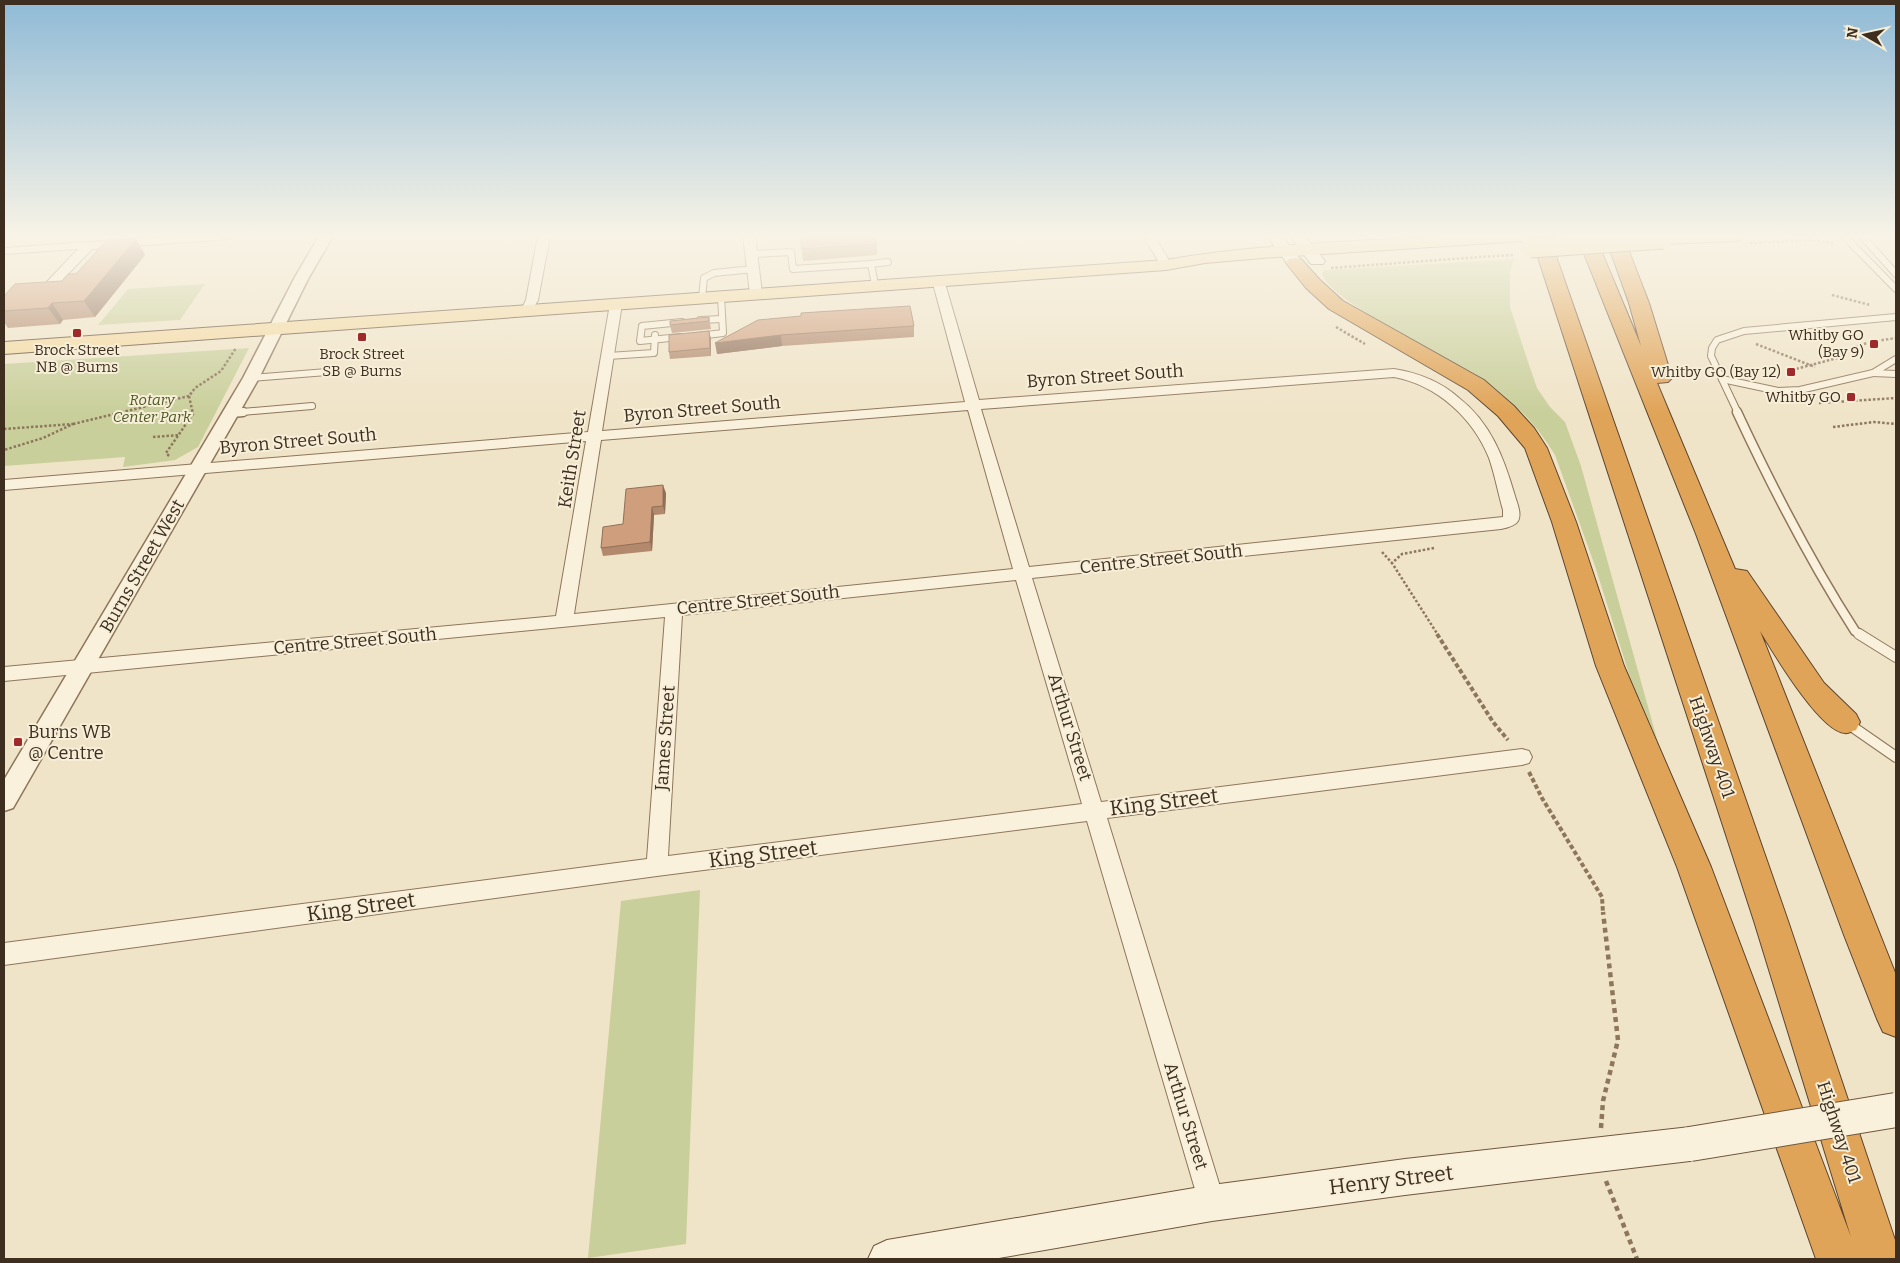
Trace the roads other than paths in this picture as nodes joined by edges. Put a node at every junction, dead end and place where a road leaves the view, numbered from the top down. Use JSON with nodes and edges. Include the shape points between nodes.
{"nodes":[{"id":1,"x":294,"y":295,"type":"edge"},
{"id":2,"x":533,"y":295,"type":"edge"},
{"id":3,"x":702,"y":295,"type":"edge"},
{"id":4,"x":733,"y":295,"type":"edge"},
{"id":5,"x":942,"y":295,"type":"edge"},
{"id":6,"x":1325,"y":295,"type":"edge"},
{"id":7,"x":1554,"y":295,"type":"edge"},
{"id":8,"x":1560,"y":295,"type":"edge"},
{"id":9,"x":1610,"y":295,"type":"edge"},
{"id":10,"x":1636,"y":295,"type":"edge"},
{"id":11,"x":721,"y":296,"type":"junction"},
{"id":12,"x":702,"y":298,"type":"junction"},
{"id":13,"x":616,"y":304,"type":"junction"},
{"id":14,"x":527,"y":310,"type":"junction"},
{"id":15,"x":1896,"y":317,"type":"edge"},
{"id":16,"x":722,"y":318,"type":"junction"},
{"id":17,"x":698,"y":328,"type":"junction"},
{"id":18,"x":278,"y":329,"type":"junction"},
{"id":19,"x":677,"y":330,"type":"junction"},
{"id":20,"x":656,"y":331,"type":"junction"},
{"id":21,"x":4,"y":348,"type":"edge"},
{"id":22,"x":608,"y":356,"type":"junction"},
{"id":23,"x":1896,"y":359,"type":"edge"},
{"id":24,"x":327,"y":372,"type":"dead end"},
{"id":25,"x":1874,"y":373,"type":"junction"},
{"id":26,"x":1896,"y":374,"type":"edge"},
{"id":27,"x":251,"y":378,"type":"junction"},
{"id":28,"x":1722,"y":378,"type":"junction"},
{"id":29,"x":1597,"y":404,"type":"junction"},
{"id":30,"x":974,"y":405,"type":"junction"},
{"id":31,"x":312,"y":406,"type":"dead end"},
{"id":32,"x":230,"y":413,"type":"junction"},
{"id":33,"x":594,"y":436,"type":"junction"},
{"id":34,"x":198,"y":468,"type":"junction"},
{"id":35,"x":4,"y":485,"type":"edge"},
{"id":36,"x":1511,"y":520,"type":"joint"},
{"id":37,"x":1707,"y":530,"type":"junction"},
{"id":38,"x":1023,"y":572,"type":"junction"},
{"id":39,"x":674,"y":609,"type":"junction"},
{"id":40,"x":564,"y":621,"type":"junction"},
{"id":41,"x":1896,"y":657,"type":"edge"},
{"id":42,"x":83,"y":666,"type":"junction"},
{"id":43,"x":4,"y":674,"type":"edge"},
{"id":44,"x":1845,"y":722,"type":"joint"},
{"id":45,"x":1522,"y":757,"type":"road end"},
{"id":46,"x":1896,"y":757,"type":"edge"},
{"id":47,"x":4,"y":802,"type":"edge"},
{"id":48,"x":1095,"y":811,"type":"junction"},
{"id":49,"x":657,"y":867,"type":"junction"},
{"id":50,"x":4,"y":954,"type":"edge"},
{"id":51,"x":1896,"y":1019,"type":"edge"},
{"id":52,"x":1896,"y":1110,"type":"edge"},
{"id":53,"x":1212,"y":1203,"type":"junction"},
{"id":54,"x":887,"y":1259,"type":"edge"},
{"id":55,"x":1838,"y":1259,"type":"edge"},
{"id":56,"x":1880,"y":1259,"type":"edge"}],
"edges":[{"from":1,"to":18,"type":"street","name":"Burns Street West"},
{"from":2,"to":14,"type":"street"},
{"from":3,"to":12,"type":"lane"},
{"from":4,"to":11,"type":"main road"},
{"from":5,"to":30,"type":"street","name":"Arthur Street"},
{"from":6,"to":55,"type":"highway","via":[[1336,305],[1476,385],[1506,411],[1536,448],[1564,522],[1610,666],[1697,876]]},
{"from":7,"to":29,"type":"highway"},
{"from":8,"to":29,"type":"highway","name":"Highway 401"},
{"from":9,"to":37,"type":"highway"},
{"from":10,"to":37,"type":"highway"},
{"from":11,"to":12,"type":"main road"},
{"from":11,"to":16,"type":"lane"},
{"from":12,"to":13,"type":"main road"},
{"from":13,"to":14,"type":"main road"},
{"from":13,"to":22,"type":"street","name":"Keith Street"},
{"from":14,"to":18,"type":"main road"},
{"from":15,"to":28,"type":"lane","via":[[1744,331],[1717,340],[1711,356]]},
{"from":16,"to":17,"type":"lane"},
{"from":16,"to":17,"type":"lane","via":[[722,334]]},
{"from":17,"to":19,"type":"lane"},
{"from":17,"to":19,"type":"lane"},
{"from":18,"to":21,"type":"main road"},
{"from":18,"to":27,"type":"street","name":"Burns Street West"},
{"from":19,"to":20,"type":"lane"},
{"from":19,"to":20,"type":"lane"},
{"from":20,"to":22,"type":"lane","via":[[654,353]]},
{"from":22,"to":33,"type":"street","name":"Keith Street"},
{"from":23,"to":25,"type":"lane"},
{"from":24,"to":27,"type":"lane"},
{"from":25,"to":26,"type":"lane"},
{"from":25,"to":28,"type":"lane","via":[[1800,390],[1778,391]]},
{"from":27,"to":32,"type":"street","name":"Burns Street West"},
{"from":28,"to":41,"type":"lane","via":[[1762,466],[1825,584],[1855,631]]},
{"from":29,"to":56,"type":"highway","name":"Highway 401"},
{"from":30,"to":33,"type":"street","name":"Byron Street South"},
{"from":30,"to":36,"type":"street","name":"Byron Street South","via":[[1403,374],[1423,379],[1461,407],[1476,424],[1496,458]]},
{"from":30,"to":38,"type":"street","name":"Arthur Street"},
{"from":31,"to":32,"type":"lane"},
{"from":32,"to":34,"type":"street","name":"Burns Street West"},
{"from":33,"to":34,"type":"street","name":"Byron Street South"},
{"from":33,"to":40,"type":"street","name":"Keith Street"},
{"from":34,"to":35,"type":"street","name":"Byron Street South"},
{"from":34,"to":42,"type":"street","name":"Burns Street West"},
{"from":36,"to":38,"type":"street","name":"Centre Street South","via":[[1501,524]]},
{"from":37,"to":44,"type":"highway","via":[[1814,691]]},
{"from":37,"to":51,"type":"highway"},
{"from":38,"to":39,"type":"street","name":"Centre Street South"},
{"from":38,"to":48,"type":"street","name":"Arthur Street"},
{"from":39,"to":40,"type":"street","name":"Centre Street South"},
{"from":39,"to":49,"type":"street","name":"James Street"},
{"from":40,"to":42,"type":"street","name":"Centre Street South"},
{"from":42,"to":43,"type":"street","name":"Centre Street South"},
{"from":42,"to":47,"type":"street","name":"Burns Street West"},
{"from":44,"to":46,"type":"lane"},
{"from":45,"to":48,"type":"street","name":"King Street"},
{"from":48,"to":49,"type":"street","name":"King Street"},
{"from":48,"to":53,"type":"street","name":"Arthur Street"},
{"from":49,"to":50,"type":"street","name":"King Street"},
{"from":52,"to":53,"type":"main road","name":"Henry Street","bridge":true,"via":[[1690,1144]]},
{"from":53,"to":54,"type":"main road","name":"Henry Street"}]}
